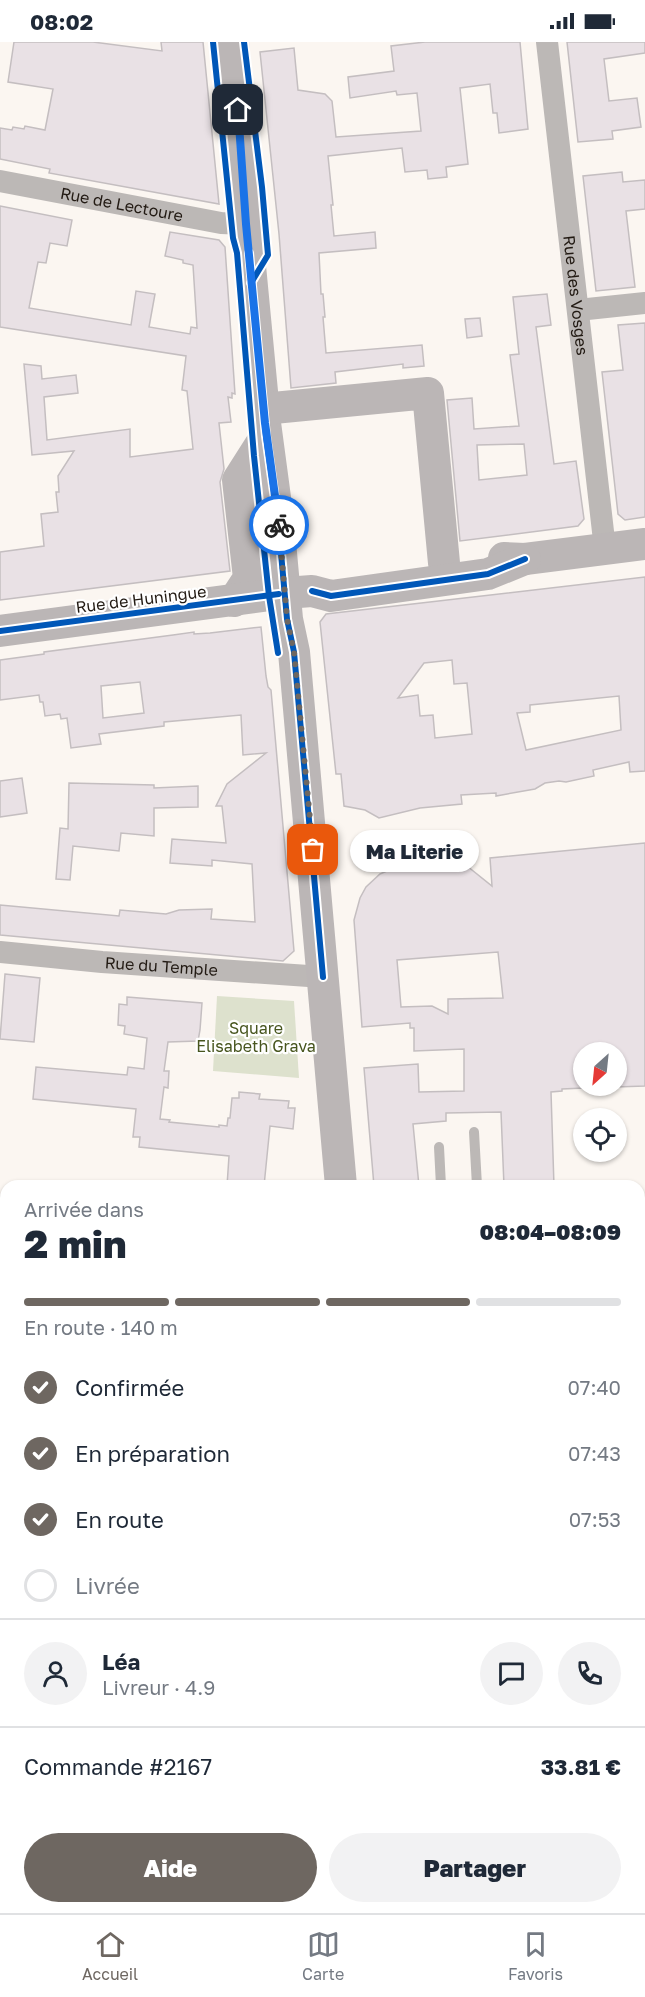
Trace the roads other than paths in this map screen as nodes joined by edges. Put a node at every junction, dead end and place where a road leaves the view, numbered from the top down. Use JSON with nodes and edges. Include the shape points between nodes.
{"nodes":[{"id":1,"x":233,"y":42,"type":"edge"},
{"id":2,"x":547,"y":42,"type":"edge"},
{"id":3,"x":0,"y":181,"type":"edge"},
{"id":4,"x":246,"y":224,"type":"junction"},
{"id":5,"x":645,"y":303,"type":"edge"},
{"id":6,"x":578,"y":310,"type":"junction"},
{"id":7,"x":265,"y":423,"type":"junction"},
{"id":8,"x":645,"y":544,"type":"edge"},
{"id":9,"x":605,"y":549,"type":"junction"},
{"id":10,"x":525,"y":559,"type":"junction"},
{"id":11,"x":444,"y":563,"type":"junction"},
{"id":12,"x":299,"y":592,"type":"junction"},
{"id":13,"x":234,"y":600,"type":"junction"},
{"id":14,"x":0,"y":631,"type":"edge"},
{"id":15,"x":0,"y":952,"type":"edge"},
{"id":16,"x":323,"y":977,"type":"junction"},
{"id":17,"x":474,"y":1132,"type":"dead end"},
{"id":18,"x":439,"y":1147,"type":"dead end"},
{"id":19,"x":340,"y":1180,"type":"edge"},
{"id":20,"x":441,"y":1180,"type":"edge"},
{"id":21,"x":477,"y":1180,"type":"edge"}],
"edges":[{"from":1,"to":4,"type":"main road"},
{"from":2,"to":6,"type":"street","name":"Rue des Vosges"},
{"from":3,"to":4,"type":"street","name":"Rue de Lectoure","via":[[221,223]]},
{"from":4,"to":7,"type":"main road"},
{"from":5,"to":6,"type":"street"},
{"from":6,"to":9,"type":"street","name":"Rue des Vosges"},
{"from":7,"to":11,"type":"main road","via":[[428,393]]},
{"from":7,"to":12,"type":"main road","via":[[278,520]]},
{"from":7,"to":13,"type":"main road","via":[[238,480],[249,578]]},
{"from":8,"to":9,"type":"main road"},
{"from":9,"to":10,"type":"main road"},
{"from":10,"to":11,"type":"main road"},
{"from":10,"to":12,"type":"main road","via":[[488,574],[463,578],[331,596]]},
{"from":11,"to":12,"type":"main road","via":[[327,576]]},
{"from":12,"to":13,"type":"main road","name":"Rue de Huningue"},
{"from":12,"to":16,"type":"main road","via":[[287,619],[294,652]]},
{"from":13,"to":14,"type":"main road","name":"Rue de Huningue"},
{"from":15,"to":16,"type":"street","name":"Rue du Temple","via":[[102,963]]},
{"from":16,"to":19,"type":"main road"},
{"from":17,"to":21,"type":"lane"},
{"from":18,"to":20,"type":"lane"}]}
